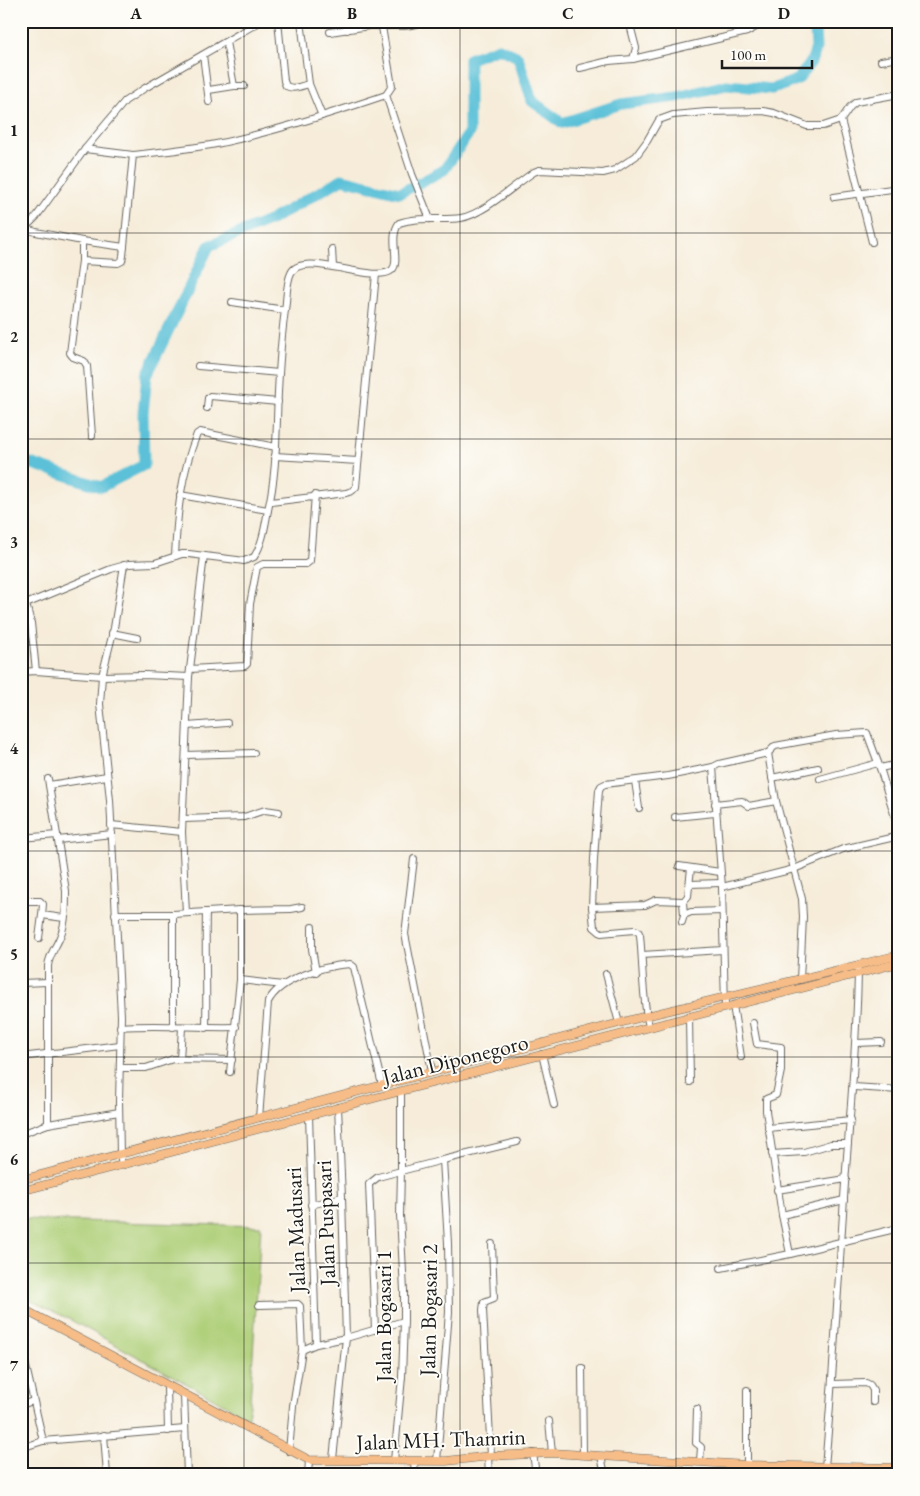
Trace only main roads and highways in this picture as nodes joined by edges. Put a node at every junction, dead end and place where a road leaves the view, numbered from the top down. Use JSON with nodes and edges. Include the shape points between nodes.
{"nodes":[{"id":1,"x":899,"y":955,"type":"edge"},
{"id":2,"x":899,"y":963,"type":"edge"},
{"id":3,"x":858,"y":969,"type":"junction"},
{"id":4,"x":21,"y":1180,"type":"edge"},
{"id":5,"x":21,"y":1191,"type":"edge"},
{"id":6,"x":21,"y":1308,"type":"edge"},
{"id":7,"x":899,"y":1468,"type":"edge"},
{"id":8,"x":813,"y":1471,"type":"edge"}],
"edges":[{"from":1,"to":3,"type":"main road","name":"Jalan Diponegoro"},
{"from":2,"to":3,"type":"main road","name":"Jalan Diponegoro"},
{"from":3,"to":4,"type":"main road","name":"Jalan Diponegoro","via":[[725,996]]},
{"from":3,"to":5,"type":"main road","name":"Jalan Diponegoro","via":[[729,1006]]},
{"from":6,"to":8,"type":"main road","name":"Jalan MH. Thamrin","via":[[308,1460],[438,1461],[552,1453]]},
{"from":7,"to":8,"type":"main road","name":"Jalan MH. Thamrin","via":[[825,1467]]}]}
